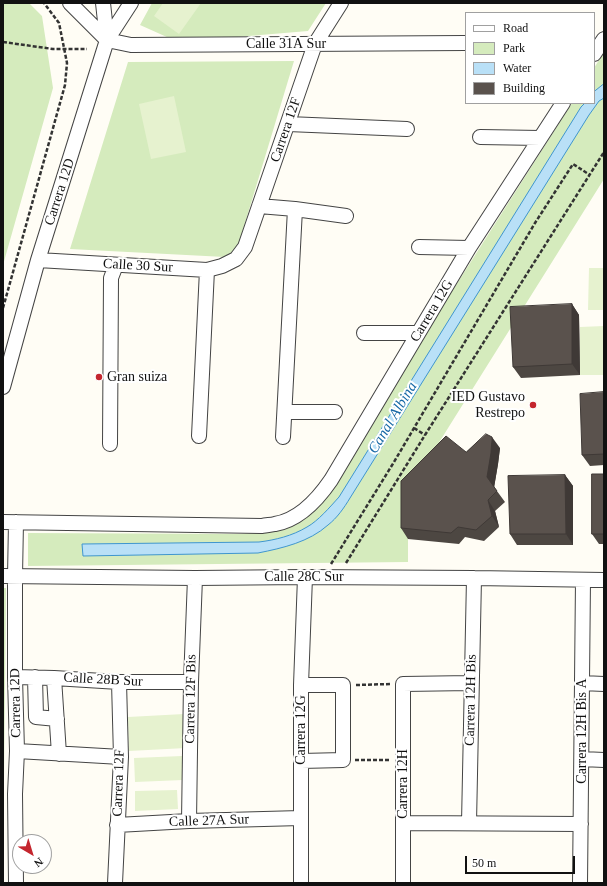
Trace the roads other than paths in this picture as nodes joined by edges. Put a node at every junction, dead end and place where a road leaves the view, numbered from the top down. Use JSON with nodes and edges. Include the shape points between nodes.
{"nodes":[{"id":1,"x":70,"y":3,"type":"edge"},
{"id":2,"x":103,"y":3,"type":"edge"},
{"id":3,"x":131,"y":3,"type":"edge"},
{"id":4,"x":341,"y":3,"type":"edge"},
{"id":5,"x":107,"y":40,"type":"junction"},
{"id":6,"x":601,"y":41,"type":"edge"},
{"id":7,"x":465,"y":43,"type":"edge"},
{"id":8,"x":315,"y":44,"type":"junction"},
{"id":9,"x":595,"y":52,"type":"edge"},
{"id":10,"x":562,"y":104,"type":"edge"},
{"id":11,"x":288,"y":124,"type":"junction"},
{"id":12,"x":407,"y":129,"type":"dead end"},
{"id":13,"x":480,"y":137,"type":"dead end"},
{"id":14,"x":540,"y":138,"type":"junction"},
{"id":15,"x":259,"y":206,"type":"junction"},
{"id":16,"x":295,"y":209,"type":"junction"},
{"id":17,"x":346,"y":216,"type":"dead end"},
{"id":18,"x":419,"y":247,"type":"dead end"},
{"id":19,"x":469,"y":248,"type":"junction"},
{"id":20,"x":38,"y":260,"type":"junction"},
{"id":21,"x":236,"y":260,"type":"joint"},
{"id":22,"x":116,"y":265,"type":"junction"},
{"id":23,"x":207,"y":270,"type":"junction"},
{"id":24,"x":364,"y":333,"type":"dead end"},
{"id":25,"x":418,"y":333,"type":"junction"},
{"id":26,"x":3,"y":387,"type":"edge"},
{"id":27,"x":285,"y":412,"type":"junction"},
{"id":28,"x":335,"y":412,"type":"dead end"},
{"id":29,"x":199,"y":436,"type":"dead end"},
{"id":30,"x":283,"y":437,"type":"dead end"},
{"id":31,"x":110,"y":444,"type":"dead end"},
{"id":32,"x":10,"y":522,"type":"edge"},
{"id":33,"x":9,"y":576,"type":"edge"},
{"id":34,"x":306,"y":577,"type":"junction"},
{"id":35,"x":195,"y":578,"type":"junction"},
{"id":36,"x":474,"y":578,"type":"junction"},
{"id":37,"x":583,"y":580,"type":"junction"},
{"id":38,"x":604,"y":580,"type":"edge"},
{"id":39,"x":15,"y":677,"type":"junction"},
{"id":40,"x":35,"y":677,"type":"junction"},
{"id":41,"x":54,"y":678,"type":"junction"},
{"id":42,"x":119,"y":682,"type":"junction"},
{"id":43,"x":191,"y":682,"type":"junction"},
{"id":44,"x":472,"y":683,"type":"junction"},
{"id":45,"x":582,"y":683,"type":"junction"},
{"id":46,"x":604,"y":684,"type":"edge"},
{"id":47,"x":301,"y":685,"type":"junction"},
{"id":48,"x":57,"y":718,"type":"junction"},
{"id":49,"x":17,"y":751,"type":"junction"},
{"id":50,"x":59,"y":754,"type":"junction"},
{"id":51,"x":121,"y":757,"type":"junction"},
{"id":52,"x":582,"y":759,"type":"junction"},
{"id":53,"x":604,"y":760,"type":"edge"},
{"id":54,"x":302,"y":762,"type":"junction"},
{"id":55,"x":9,"y":794,"type":"edge"},
{"id":56,"x":300,"y":818,"type":"junction"},
{"id":57,"x":189,"y":821,"type":"junction"},
{"id":58,"x":403,"y":823,"type":"junction"},
{"id":59,"x":469,"y":823,"type":"junction"},
{"id":60,"x":581,"y":824,"type":"junction"},
{"id":61,"x":117,"y":825,"type":"junction"},
{"id":62,"x":16,"y":883,"type":"edge"},
{"id":63,"x":115,"y":883,"type":"edge"},
{"id":64,"x":301,"y":883,"type":"edge"},
{"id":65,"x":402,"y":883,"type":"edge"},
{"id":66,"x":580,"y":883,"type":"edge"}],
"edges":[{"from":1,"to":5,"type":"street"},
{"from":2,"to":5,"type":"street"},
{"from":3,"to":5,"type":"street","name":"Carrera 12D"},
{"from":4,"to":8,"type":"street","name":"Carrera 12F"},
{"from":5,"to":8,"type":"street","name":"Calle 31A Sur","via":[[131,45]]},
{"from":5,"to":20,"type":"street","name":"Carrera 12D"},
{"from":6,"to":9,"type":"street"},
{"from":7,"to":8,"type":"street","name":"Calle 31A Sur"},
{"from":8,"to":11,"type":"street","name":"Carrera 12F"},
{"from":10,"to":14,"type":"street","name":"Carrera 12G"},
{"from":11,"to":12,"type":"street"},
{"from":11,"to":15,"type":"street","name":"Carrera 12F"},
{"from":13,"to":14,"type":"street"},
{"from":14,"to":19,"type":"street","name":"Carrera 12G"},
{"from":15,"to":16,"type":"street"},
{"from":15,"to":21,"type":"street","name":"Carrera 12F","via":[[246,247]]},
{"from":16,"to":17,"type":"street"},
{"from":16,"to":27,"type":"street"},
{"from":18,"to":19,"type":"street"},
{"from":19,"to":25,"type":"street","name":"Carrera 12G"},
{"from":20,"to":22,"type":"street","name":"Calle 30 Sur"},
{"from":20,"to":26,"type":"street","name":"Carrera 12D"},
{"from":21,"to":23,"type":"street","name":"Calle 30 Sur"},
{"from":22,"to":23,"type":"street","name":"Calle 30 Sur"},
{"from":22,"to":31,"type":"street","via":[[111,278]]},
{"from":23,"to":29,"type":"street"},
{"from":24,"to":25,"type":"street"},
{"from":25,"to":32,"type":"street","name":"Carrera 12G","via":[[325,488],[310,505],[287,520],[262,526]]},
{"from":27,"to":28,"type":"street"},
{"from":27,"to":30,"type":"street"},
{"from":32,"to":33,"type":"street","name":"Carrera 12D"},
{"from":33,"to":35,"type":"street","name":"Calle 28C Sur"},
{"from":33,"to":39,"type":"street","name":"Carrera 12D"},
{"from":34,"to":35,"type":"street","name":"Calle 28C Sur"},
{"from":34,"to":36,"type":"street","name":"Calle 28C Sur"},
{"from":34,"to":47,"type":"street","name":"Carrera 12G"},
{"from":35,"to":43,"type":"street","name":"Carrera 12F Bis"},
{"from":36,"to":37,"type":"street","name":"Calle 28C Sur"},
{"from":36,"to":44,"type":"street","name":"Carrera 12H Bis"},
{"from":37,"to":38,"type":"street","name":"Calle 28C Sur"},
{"from":37,"to":45,"type":"street","name":"Carrera 12H Bis A"},
{"from":39,"to":40,"type":"street","name":"Calle 28B Sur"},
{"from":39,"to":49,"type":"street","name":"Carrera 12D"},
{"from":40,"to":41,"type":"street","name":"Calle 28B Sur"},
{"from":40,"to":48,"type":"street","via":[[36,717]]},
{"from":41,"to":42,"type":"street","name":"Calle 28B Sur"},
{"from":41,"to":48,"type":"street"},
{"from":42,"to":43,"type":"street","name":"Calle 28B Sur"},
{"from":42,"to":51,"type":"street","name":"Carrera 12F"},
{"from":43,"to":57,"type":"street","name":"Carrera 12F Bis"},
{"from":44,"to":58,"type":"street","name":"Carrera 12H","via":[[403,684]]},
{"from":44,"to":59,"type":"street","name":"Carrera 12H Bis"},
{"from":45,"to":46,"type":"street"},
{"from":45,"to":52,"type":"street","name":"Carrera 12H Bis A"},
{"from":47,"to":54,"type":"street","name":"Carrera 12G"},
{"from":47,"to":54,"type":"street","via":[[343,685],[343,760]]},
{"from":48,"to":50,"type":"street"},
{"from":49,"to":50,"type":"street"},
{"from":49,"to":55,"type":"street","name":"Carrera 12D"},
{"from":50,"to":51,"type":"street"},
{"from":51,"to":61,"type":"street","name":"Carrera 12F"},
{"from":52,"to":53,"type":"street"},
{"from":52,"to":60,"type":"street","name":"Carrera 12H Bis A"},
{"from":54,"to":56,"type":"street","name":"Carrera 12G"},
{"from":55,"to":62,"type":"street","name":"Carrera 12D"},
{"from":56,"to":57,"type":"street","name":"Calle 27A Sur"},
{"from":56,"to":64,"type":"street","name":"Carrera 12G"},
{"from":57,"to":61,"type":"street","name":"Calle 27A Sur"},
{"from":58,"to":59,"type":"street"},
{"from":58,"to":65,"type":"street","name":"Carrera 12H"},
{"from":59,"to":60,"type":"street"},
{"from":60,"to":66,"type":"street","name":"Carrera 12H Bis A"},
{"from":61,"to":63,"type":"street","name":"Carrera 12F"}]}
